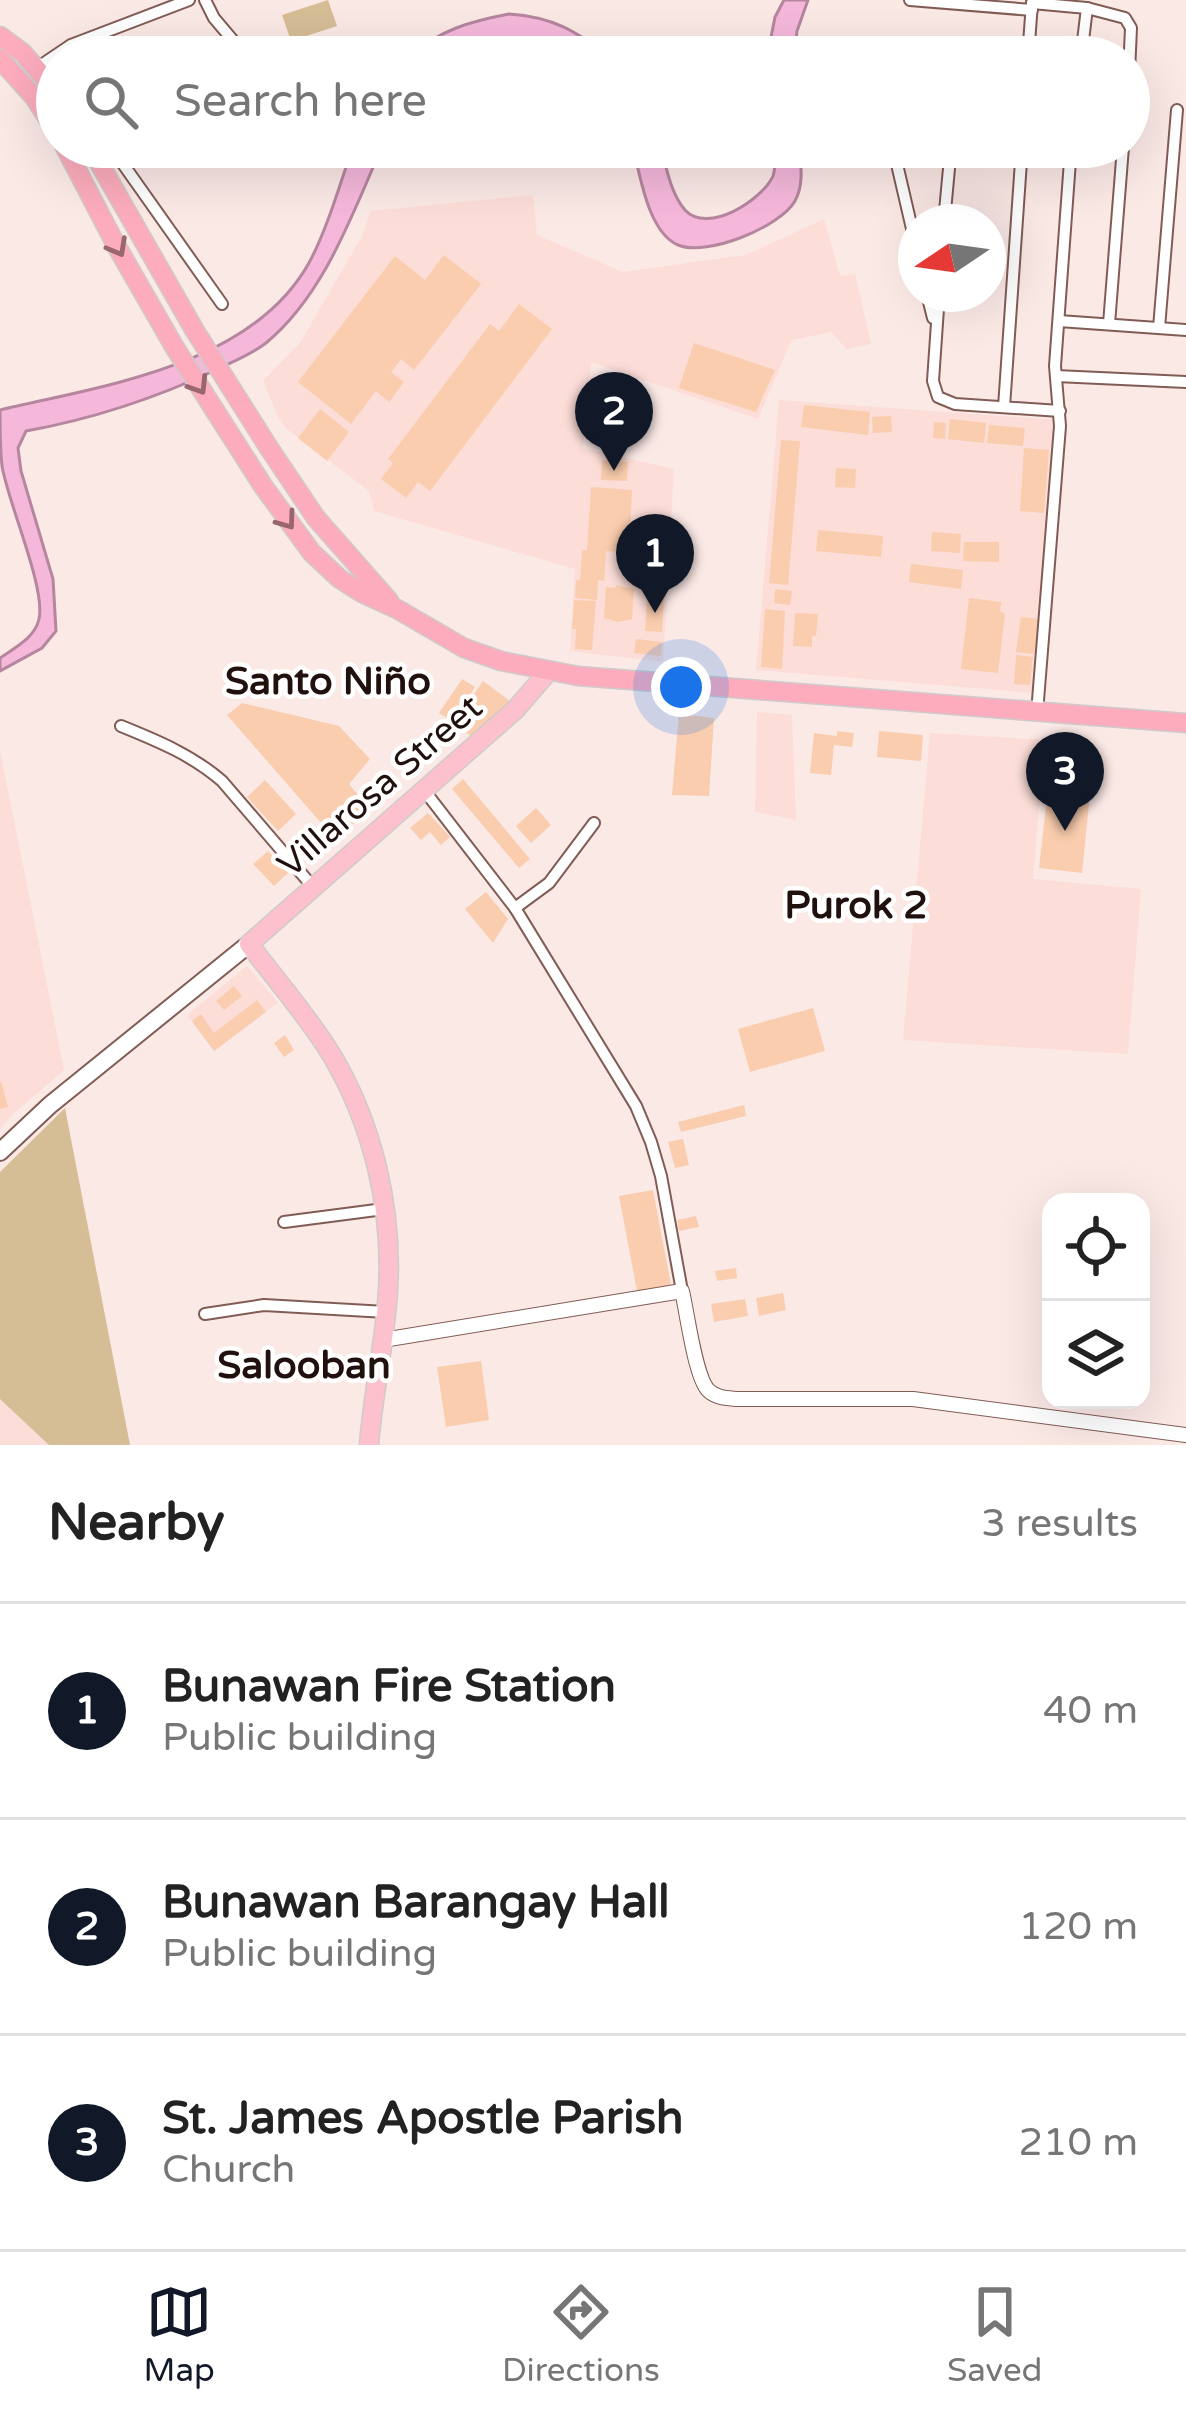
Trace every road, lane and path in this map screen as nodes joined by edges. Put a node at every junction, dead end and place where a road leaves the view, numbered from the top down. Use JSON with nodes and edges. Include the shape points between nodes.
{"nodes":[{"id":1,"x":189,"y":0,"type":"edge"},
{"id":2,"x":206,"y":0,"type":"edge"},
{"id":3,"x":910,"y":0,"type":"edge"},
{"id":4,"x":1032,"y":4,"type":"edge"},
{"id":5,"x":1088,"y":8,"type":"junction"},
{"id":6,"x":0,"y":36,"type":"edge"},
{"id":7,"x":97,"y":36,"type":"edge"},
{"id":8,"x":228,"y":36,"type":"edge"},
{"id":9,"x":1030,"y":36,"type":"edge"},
{"id":10,"x":1084,"y":36,"type":"edge"},
{"id":11,"x":1131,"y":36,"type":"edge"},
{"id":12,"x":36,"y":56,"type":"edge"},
{"id":13,"x":0,"y":59,"type":"edge"},
{"id":14,"x":36,"y":70,"type":"edge"},
{"id":15,"x":20,"y":81,"type":"junction"},
{"id":16,"x":36,"y":103,"type":"edge"},
{"id":17,"x":1177,"y":110,"type":"dead end"},
{"id":18,"x":76,"y":168,"type":"edge"},
{"id":19,"x":102,"y":168,"type":"edge"},
{"id":20,"x":127,"y":168,"type":"edge"},
{"id":21,"x":898,"y":168,"type":"edge"},
{"id":22,"x":948,"y":168,"type":"edge"},
{"id":23,"x":1021,"y":168,"type":"edge"},
{"id":24,"x":1070,"y":168,"type":"edge"},
{"id":25,"x":1121,"y":168,"type":"edge"},
{"id":26,"x":110,"y":182,"type":"junction"},
{"id":27,"x":90,"y":195,"type":"junction"},
{"id":28,"x":906,"y":204,"type":"edge"},
{"id":29,"x":945,"y":204,"type":"edge"},
{"id":30,"x":222,"y":304,"type":"dead end"},
{"id":31,"x":931,"y":312,"type":"edge"},
{"id":32,"x":938,"y":312,"type":"edge"},
{"id":33,"x":1059,"y":321,"type":"junction"},
{"id":34,"x":1108,"y":324,"type":"junction"},
{"id":35,"x":1159,"y":328,"type":"junction"},
{"id":36,"x":1186,"y":330,"type":"edge"},
{"id":37,"x":936,"y":333,"type":"junction"},
{"id":38,"x":1056,"y":376,"type":"junction"},
{"id":39,"x":1186,"y":382,"type":"edge"},
{"id":40,"x":1004,"y":407,"type":"junction"},
{"id":41,"x":1060,"y":411,"type":"junction"},
{"id":42,"x":397,"y":609,"type":"junction"},
{"id":43,"x":548,"y":672,"type":"junction"},
{"id":44,"x":1036,"y":713,"type":"junction"},
{"id":45,"x":1186,"y":723,"type":"edge"},
{"id":46,"x":121,"y":726,"type":"dead end"},
{"id":47,"x":424,"y":790,"type":"junction"},
{"id":48,"x":594,"y":823,"type":"dead end"},
{"id":49,"x":313,"y":887,"type":"junction"},
{"id":50,"x":515,"y":908,"type":"junction"},
{"id":51,"x":249,"y":944,"type":"junction"},
{"id":52,"x":0,"y":1152,"type":"edge"},
{"id":53,"x":384,"y":1209,"type":"junction"},
{"id":54,"x":284,"y":1222,"type":"dead end"},
{"id":55,"x":682,"y":1291,"type":"junction"},
{"id":56,"x":386,"y":1312,"type":"junction"},
{"id":57,"x":205,"y":1314,"type":"dead end"},
{"id":58,"x":382,"y":1340,"type":"junction"},
{"id":59,"x":1186,"y":1435,"type":"edge"},
{"id":60,"x":368,"y":1445,"type":"edge"}],
"edges":[{"from":1,"to":7,"type":"street"},
{"from":2,"to":8,"type":"street"},
{"from":3,"to":4,"type":"street"},
{"from":4,"to":5,"type":"street"},
{"from":4,"to":9,"type":"street"},
{"from":5,"to":10,"type":"street"},
{"from":5,"to":11,"type":"street","via":[[1129,21]]},
{"from":6,"to":12,"type":"highway"},
{"from":13,"to":15,"type":"highway"},
{"from":14,"to":15,"type":"street"},
{"from":15,"to":16,"type":"highway"},
{"from":17,"to":35,"type":"street"},
{"from":18,"to":27,"type":"highway"},
{"from":19,"to":26,"type":"highway"},
{"from":20,"to":30,"type":"street"},
{"from":21,"to":28,"type":"street"},
{"from":22,"to":29,"type":"street"},
{"from":23,"to":40,"type":"street"},
{"from":24,"to":33,"type":"street"},
{"from":25,"to":34,"type":"street"},
{"from":26,"to":27,"type":"highway"},
{"from":26,"to":42,"type":"highway","via":[[316,518]]},
{"from":27,"to":42,"type":"highway","one_way":true,"via":[[285,518],[340,579]]},
{"from":31,"to":37,"type":"street"},
{"from":32,"to":37,"type":"street"},
{"from":33,"to":34,"type":"street"},
{"from":33,"to":38,"type":"street"},
{"from":34,"to":35,"type":"street"},
{"from":35,"to":36,"type":"street"},
{"from":37,"to":40,"type":"street","via":[[938,397]]},
{"from":38,"to":39,"type":"street"},
{"from":38,"to":41,"type":"street"},
{"from":40,"to":41,"type":"street"},
{"from":41,"to":44,"type":"street"},
{"from":42,"to":43,"type":"highway","via":[[464,648]]},
{"from":43,"to":44,"type":"highway"},
{"from":43,"to":47,"type":"main road","name":"Villarosa Street"},
{"from":44,"to":45,"type":"highway"},
{"from":46,"to":49,"type":"street","via":[[208,769]]},
{"from":47,"to":49,"type":"main road","name":"Villarosa Street"},
{"from":47,"to":50,"type":"street"},
{"from":48,"to":50,"type":"street","via":[[549,884]]},
{"from":49,"to":51,"type":"main road","name":"Villarosa Street"},
{"from":50,"to":55,"type":"street","via":[[636,1106],[656,1156]]},
{"from":51,"to":52,"type":"main road"},
{"from":51,"to":53,"type":"main road","via":[[343,1075],[372,1149]]},
{"from":53,"to":54,"type":"street"},
{"from":53,"to":56,"type":"main road"},
{"from":55,"to":58,"type":"street"},
{"from":55,"to":59,"type":"street","via":[[700,1373],[715,1395],[913,1400]]},
{"from":56,"to":57,"type":"street","via":[[264,1305]]},
{"from":56,"to":58,"type":"main road"},
{"from":58,"to":60,"type":"main road"}]}
